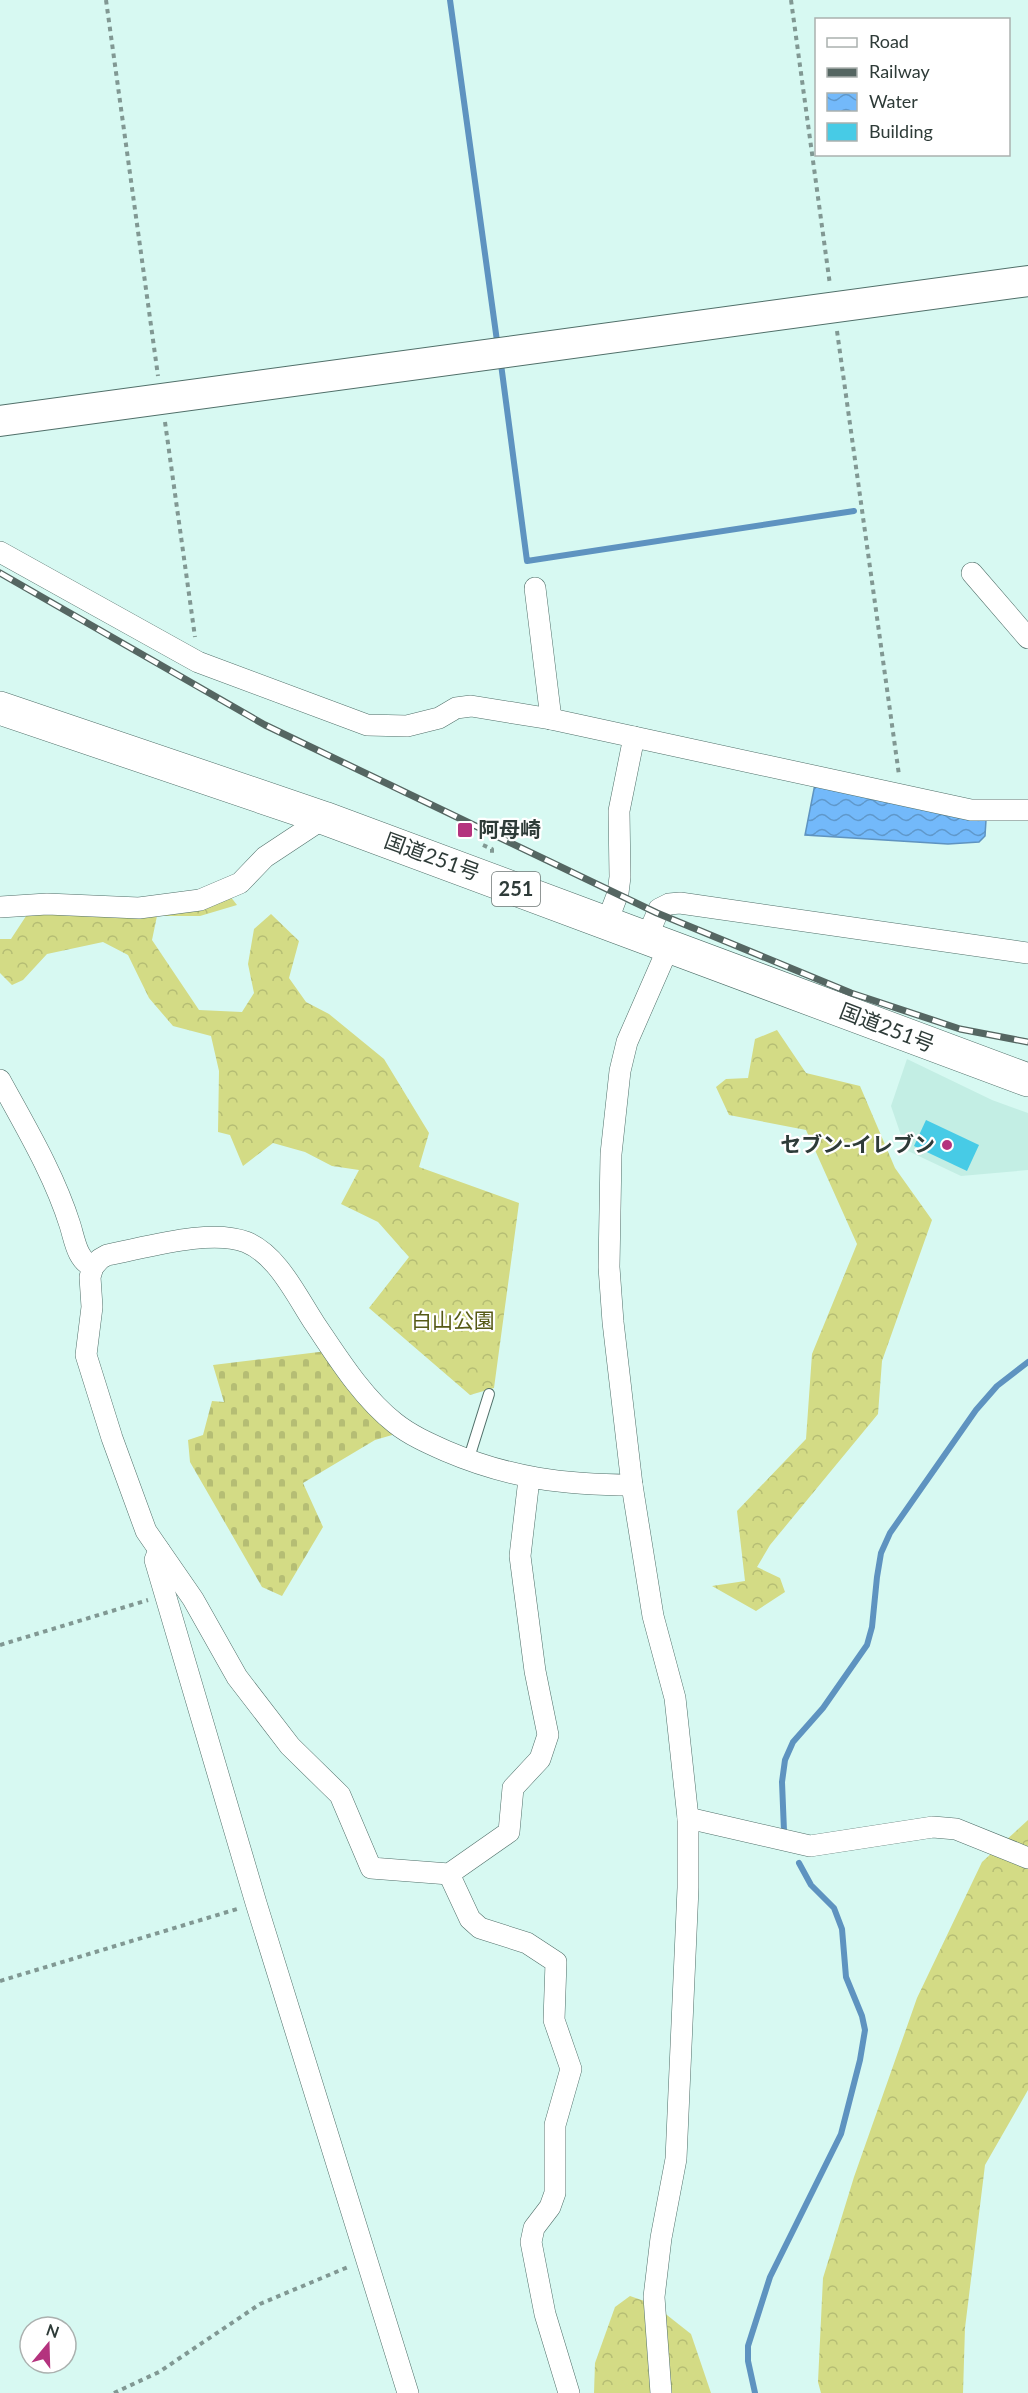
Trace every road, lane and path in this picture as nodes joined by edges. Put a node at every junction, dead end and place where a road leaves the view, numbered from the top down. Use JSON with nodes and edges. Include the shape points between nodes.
{"nodes":[{"id":1,"x":106,"y":0,"type":"edge"},
{"id":2,"x":791,"y":0,"type":"edge"},
{"id":3,"x":1028,"y":281,"type":"edge"},
{"id":4,"x":834,"y":308,"type":"junction"},
{"id":5,"x":162,"y":398,"type":"junction"},
{"id":6,"x":0,"y":421,"type":"edge"},
{"id":7,"x":0,"y":552,"type":"edge"},
{"id":8,"x":972,"y":573,"type":"dead end"},
{"id":9,"x":535,"y":588,"type":"dead end"},
{"id":10,"x":1028,"y":638,"type":"edge"},
{"id":11,"x":198,"y":662,"type":"junction"},
{"id":12,"x":0,"y":708,"type":"edge"},
{"id":13,"x":551,"y":719,"type":"junction"},
{"id":14,"x":634,"y":737,"type":"junction"},
{"id":15,"x":902,"y":794,"type":"junction"},
{"id":16,"x":1028,"y":810,"type":"edge"},
{"id":17,"x":324,"y":818,"type":"junction"},
{"id":18,"x":0,"y":907,"type":"edge"},
{"id":19,"x":607,"y":922,"type":"junction"},
{"id":20,"x":658,"y":941,"type":"junction"},
{"id":21,"x":1028,"y":953,"type":"edge"},
{"id":22,"x":0,"y":1080,"type":"edge"},
{"id":23,"x":1028,"y":1080,"type":"edge"},
{"id":24,"x":93,"y":1267,"type":"junction"},
{"id":25,"x":489,"y":1394,"type":"dead end"},
{"id":26,"x":468,"y":1461,"type":"junction"},
{"id":27,"x":529,"y":1479,"type":"junction"},
{"id":28,"x":632,"y":1485,"type":"junction"},
{"id":29,"x":159,"y":1550,"type":"junction"},
{"id":30,"x":165,"y":1594,"type":"junction"},
{"id":31,"x":0,"y":1645,"type":"edge"},
{"id":32,"x":688,"y":1818,"type":"junction"},
{"id":33,"x":1028,"y":1858,"type":"edge"},
{"id":34,"x":449,"y":1875,"type":"junction"},
{"id":35,"x":256,"y":1903,"type":"junction"},
{"id":36,"x":0,"y":1981,"type":"edge"},
{"id":37,"x":368,"y":2258,"type":"junction"},
{"id":38,"x":114,"y":2393,"type":"edge"},
{"id":39,"x":408,"y":2393,"type":"edge"},
{"id":40,"x":569,"y":2393,"type":"edge"},
{"id":41,"x":661,"y":2393,"type":"edge"}],
"edges":[{"from":1,"to":5,"type":"path"},
{"from":2,"to":4,"type":"path"},
{"from":3,"to":4,"type":"street"},
{"from":4,"to":5,"type":"street"},
{"from":4,"to":15,"type":"path"},
{"from":5,"to":6,"type":"street"},
{"from":5,"to":11,"type":"path"},
{"from":7,"to":11,"type":"street"},
{"from":8,"to":10,"type":"street"},
{"from":9,"to":13,"type":"street"},
{"from":11,"to":13,"type":"street","via":[[367,725],[406,726],[471,706]]},
{"from":12,"to":17,"type":"highway","name":"国道251号","number":"251"},
{"from":13,"to":14,"type":"street"},
{"from":14,"to":15,"type":"street"},
{"from":14,"to":19,"type":"street","via":[[619,811],[618,893]]},
{"from":15,"to":16,"type":"street","via":[[971,810]]},
{"from":17,"to":18,"type":"street","via":[[265,857],[240,883],[200,900],[139,908],[47,904]]},
{"from":17,"to":19,"type":"highway","name":"国道251号","number":"251"},
{"from":19,"to":20,"type":"highway","name":"国道251号","number":"251"},
{"from":20,"to":21,"type":"street","via":[[659,909],[680,903]]},
{"from":20,"to":23,"type":"highway","name":"国道251号","number":"251"},
{"from":20,"to":28,"type":"street","via":[[620,1071],[611,1154],[609,1267]]},
{"from":22,"to":24,"type":"street","via":[[66,1211],[79,1255]]},
{"from":24,"to":26,"type":"street","via":[[107,1255],[205,1237],[226,1236],[248,1242],[269,1258],[285,1278],[369,1398],[395,1423],[422,1441]]},
{"from":24,"to":29,"type":"street","via":[[86,1355],[146,1531]]},
{"from":25,"to":26,"type":"lane"},
{"from":26,"to":27,"type":"street"},
{"from":27,"to":28,"type":"street"},
{"from":27,"to":34,"type":"street","via":[[520,1556],[548,1735],[540,1759],[513,1788],[509,1832]]},
{"from":28,"to":32,"type":"street","via":[[653,1616],[675,1698]]},
{"from":29,"to":30,"type":"street","via":[[155,1560]]},
{"from":29,"to":34,"type":"street","via":[[193,1599],[237,1677],[290,1746],[340,1795],[371,1868]]},
{"from":30,"to":31,"type":"path"},
{"from":30,"to":35,"type":"street"},
{"from":32,"to":33,"type":"street","via":[[810,1846],[933,1827],[956,1829]]},
{"from":32,"to":41,"type":"street","via":[[676,2159],[654,2297]]},
{"from":34,"to":40,"type":"street","via":[[470,1919],[480,1928],[527,1943],[556,1962],[554,2020],[571,2069],[555,2125],[555,2193],[534,2228],[531,2242],[545,2314]]},
{"from":35,"to":36,"type":"path"},
{"from":35,"to":37,"type":"street"},
{"from":37,"to":38,"type":"path","via":[[260,2304],[159,2372]]},
{"from":37,"to":39,"type":"street"}]}
